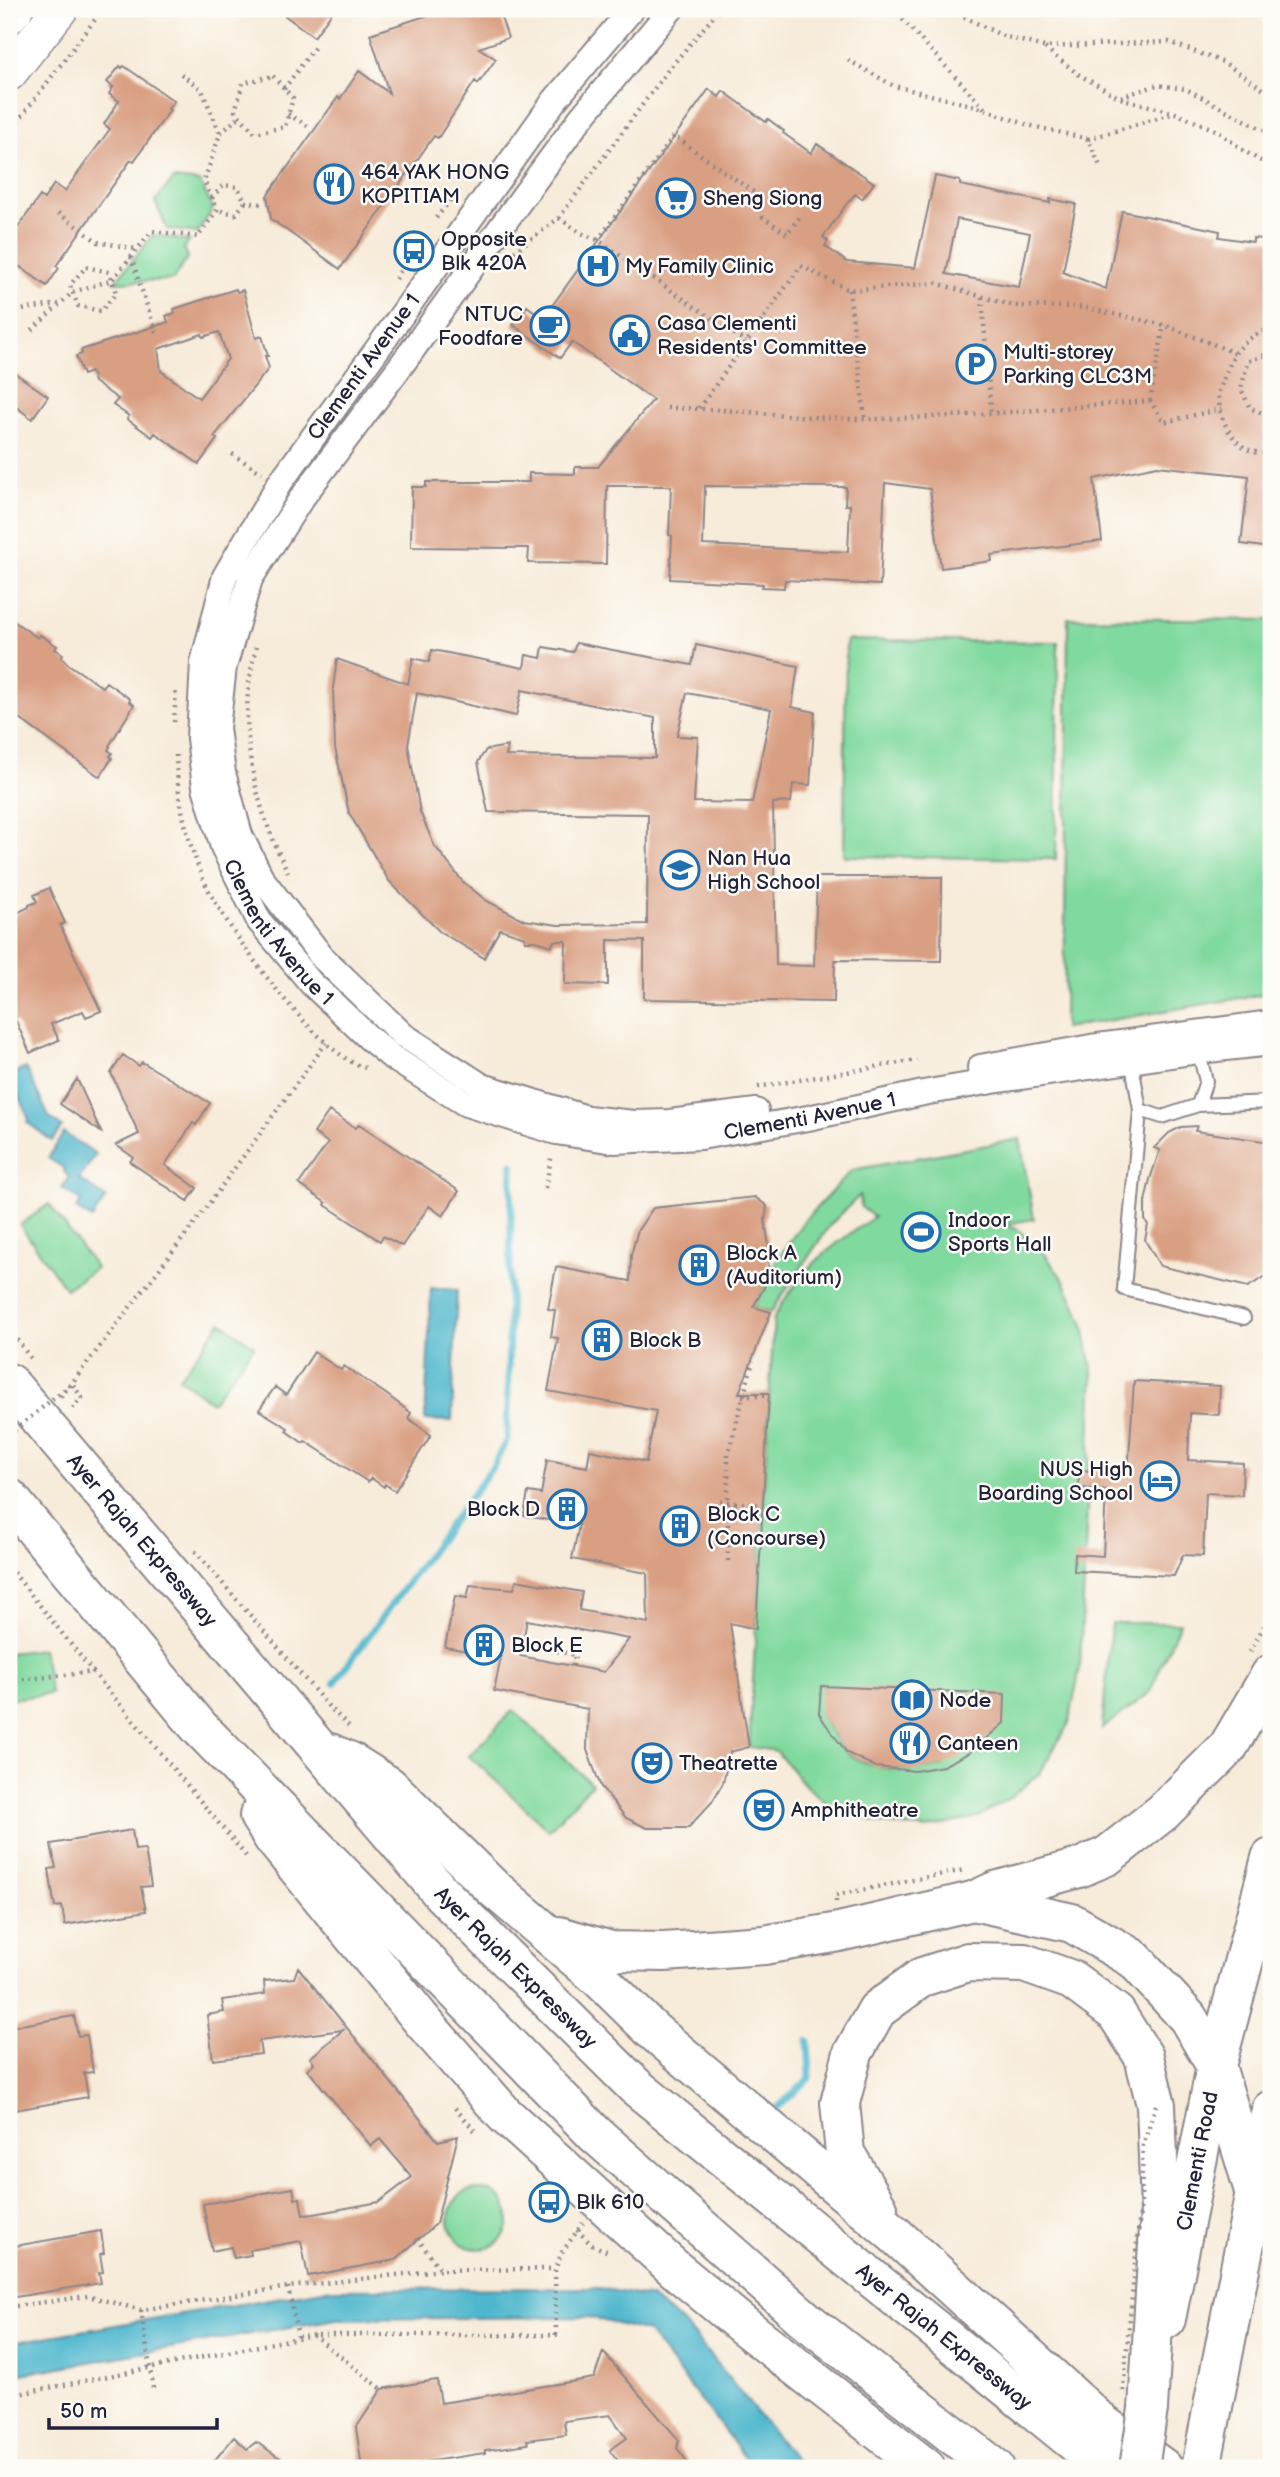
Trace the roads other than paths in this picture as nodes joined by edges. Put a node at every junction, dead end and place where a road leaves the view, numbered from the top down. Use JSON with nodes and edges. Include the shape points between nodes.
{"nodes":[{"id":1,"x":15,"y":9,"type":"edge"},
{"id":2,"x":60,"y":9,"type":"edge"},
{"id":3,"x":632,"y":9,"type":"edge"},
{"id":4,"x":671,"y":9,"type":"edge"},
{"id":5,"x":9,"y":16,"type":"edge"},
{"id":6,"x":9,"y":73,"type":"edge"},
{"id":7,"x":554,"y":101,"type":"junction"},
{"id":8,"x":580,"y":119,"type":"junction"},
{"id":9,"x":353,"y":1006,"type":"junction"},
{"id":10,"x":1271,"y":1023,"type":"edge"},
{"id":11,"x":1196,"y":1041,"type":"junction"},
{"id":12,"x":1271,"y":1042,"type":"edge"},
{"id":13,"x":1129,"y":1051,"type":"junction"},
{"id":14,"x":1271,"y":1102,"type":"edge"},
{"id":15,"x":1198,"y":1105,"type":"junction"},
{"id":16,"x":1140,"y":1110,"type":"junction"},
{"id":17,"x":798,"y":1112,"type":"junction"},
{"id":18,"x":587,"y":1118,"type":"junction"},
{"id":19,"x":559,"y":1140,"type":"junction"},
{"id":20,"x":1244,"y":1318,"type":"dead end"},
{"id":21,"x":23,"y":1375,"type":"edge"},
{"id":22,"x":9,"y":1497,"type":"edge"},
{"id":23,"x":1258,"y":1668,"type":"edge"},
{"id":24,"x":200,"y":1727,"type":"junction"},
{"id":25,"x":318,"y":1748,"type":"junction"},
{"id":26,"x":1271,"y":1858,"type":"edge"},
{"id":27,"x":974,"y":1901,"type":"junction"},
{"id":28,"x":547,"y":1933,"type":"junction"},
{"id":29,"x":1216,"y":2066,"type":"junction"},
{"id":30,"x":1271,"y":2110,"type":"edge"},
{"id":31,"x":490,"y":2123,"type":"junction"},
{"id":32,"x":1254,"y":2191,"type":"junction"},
{"id":33,"x":894,"y":2234,"type":"junction"},
{"id":34,"x":677,"y":2270,"type":"junction"},
{"id":35,"x":1135,"y":2405,"type":"junction"},
{"id":36,"x":845,"y":2406,"type":"junction"},
{"id":37,"x":894,"y":2468,"type":"edge"},
{"id":38,"x":926,"y":2468,"type":"edge"},
{"id":39,"x":995,"y":2468,"type":"edge"},
{"id":40,"x":1106,"y":2468,"type":"edge"},
{"id":41,"x":1139,"y":2468,"type":"edge"},
{"id":42,"x":1163,"y":2468,"type":"edge"},
{"id":43,"x":1201,"y":2468,"type":"edge"}],
"edges":[{"from":1,"to":5,"type":"main road"},
{"from":2,"to":6,"type":"main road"},
{"from":3,"to":7,"type":"street","name":"Clementi Avenue 1"},
{"from":4,"to":8,"type":"street","name":"Clementi Avenue 1"},
{"from":7,"to":8,"type":"street"},
{"from":7,"to":9,"type":"street","name":"Clementi Avenue 1","via":[[279,484],[225,576],[203,663],[198,738],[205,786],[223,847],[259,920],[311,984]]},
{"from":8,"to":9,"type":"street","name":"Clementi Avenue 1","via":[[301,499],[250,579],[224,667],[217,728],[223,773],[240,835],[262,879]]},
{"from":9,"to":18,"type":"street","name":"Clementi Avenue 1","via":[[481,1086]]},
{"from":9,"to":19,"type":"street","name":"Clementi Avenue 1","via":[[393,1058],[466,1104]]},
{"from":10,"to":11,"type":"street","name":"Clementi Avenue 1"},
{"from":11,"to":12,"type":"street","name":"Clementi Avenue 1"},
{"from":11,"to":13,"type":"street","name":"Clementi Avenue 1"},
{"from":11,"to":15,"type":"lane","via":[[1206,1081]]},
{"from":13,"to":16,"type":"lane"},
{"from":13,"to":17,"type":"street","name":"Clementi Avenue 1","via":[[934,1091]]},
{"from":14,"to":15,"type":"lane"},
{"from":15,"to":16,"type":"lane","via":[[1161,1117]]},
{"from":16,"to":20,"type":"lane","via":[[1124,1289]]},
{"from":17,"to":18,"type":"street","name":"Clementi Avenue 1","via":[[670,1122]]},
{"from":17,"to":19,"type":"street","name":"Clementi Avenue 1","via":[[701,1137]]},
{"from":18,"to":19,"type":"lane","via":[[572,1123]]},
{"from":21,"to":25,"type":"main road","name":"Ayer Rajah Expressway"},
{"from":22,"to":24,"type":"main road"},
{"from":23,"to":27,"type":"main road","via":[[1228,1747],[1163,1812],[1107,1857]]},
{"from":24,"to":31,"type":"main road","via":[[273,1838],[425,2024]]},
{"from":24,"to":39,"type":"main road","via":[[595,2134],[807,2322]]},
{"from":25,"to":28,"type":"main road","via":[[379,1778]]},
{"from":25,"to":40,"type":"main road","name":"Ayer Rajah Expressway","via":[[442,1894],[635,2086]]},
{"from":26,"to":29,"type":"main road","name":"Clementi Road"},
{"from":27,"to":28,"type":"main road","via":[[814,1936],[676,1951],[611,1951]]},
{"from":27,"to":29,"type":"main road","via":[[1072,1923],[1134,1959],[1188,2018]]},
{"from":28,"to":33,"type":"main road","via":[[706,2077]]},
{"from":29,"to":32,"type":"main road"},
{"from":29,"to":35,"type":"main road","name":"Clementi Road"},
{"from":30,"to":32,"type":"main road"},
{"from":31,"to":34,"type":"main road"},
{"from":31,"to":34,"type":"main road","via":[[622,2251]]},
{"from":32,"to":43,"type":"main road"},
{"from":33,"to":35,"type":"main road","via":[[845,2153],[840,2103],[853,2053],[877,2010],[922,1977],[968,1962],[1024,1963],[1072,1980],[1116,2012],[1144,2057],[1156,2105],[1160,2210]]},
{"from":33,"to":42,"type":"main road","via":[[1103,2424]]},
{"from":34,"to":36,"type":"main road"},
{"from":35,"to":41,"type":"main road","name":"Clementi Road","bridge":true},
{"from":36,"to":37,"type":"main road"},
{"from":36,"to":38,"type":"main road"}]}
